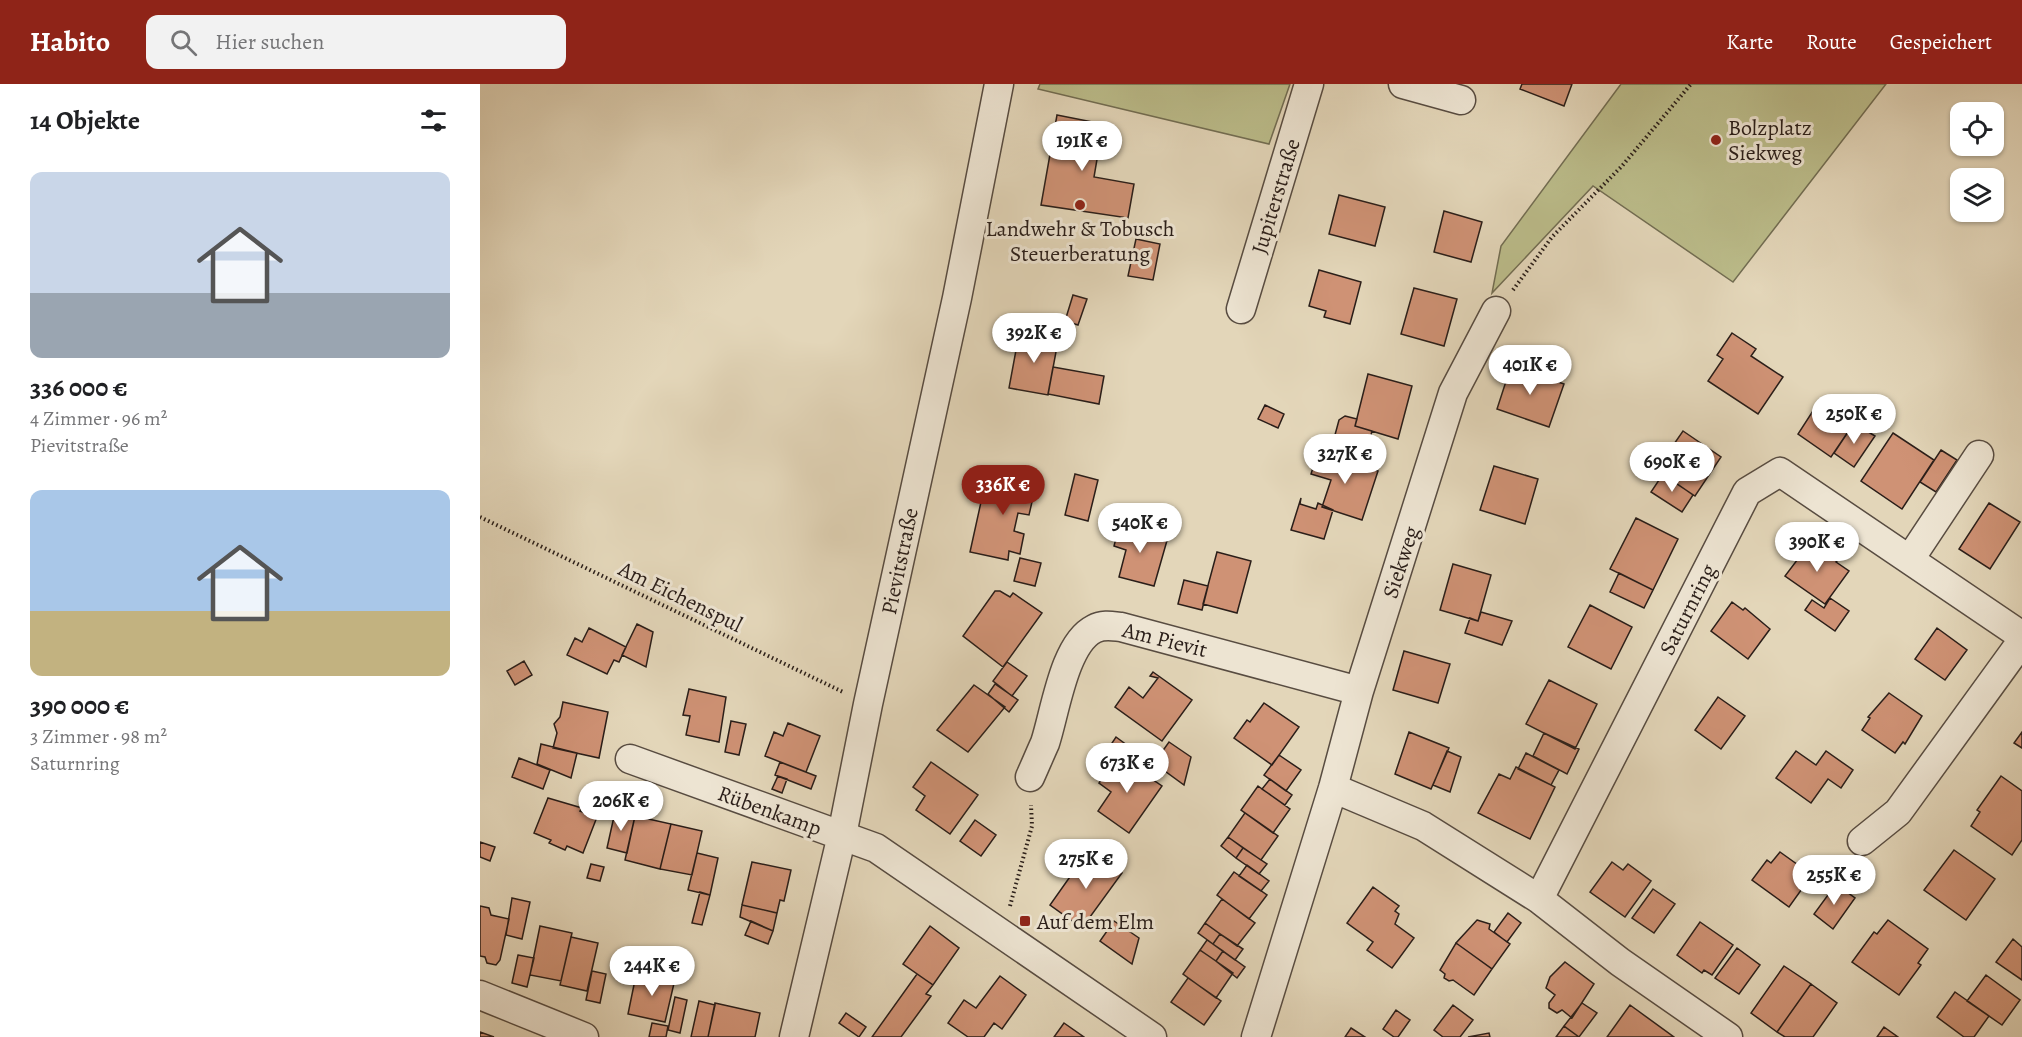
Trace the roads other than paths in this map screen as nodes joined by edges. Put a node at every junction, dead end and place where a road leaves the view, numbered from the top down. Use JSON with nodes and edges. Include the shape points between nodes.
{"nodes":[{"id":1,"x":999,"y":84,"type":"edge"},
{"id":2,"x":1309,"y":84,"type":"edge"},
{"id":3,"x":1403,"y":84,"type":"edge"},
{"id":4,"x":1461,"y":99,"type":"dead end"},
{"id":5,"x":1241,"y":309,"type":"dead end"},
{"id":6,"x":1496,"y":311,"type":"road end"},
{"id":7,"x":1979,"y":455,"type":"dead end"},
{"id":8,"x":1910,"y":559,"type":"junction"},
{"id":9,"x":2022,"y":636,"type":"edge"},
{"id":10,"x":2022,"y":641,"type":"edge"},
{"id":11,"x":1359,"y":691,"type":"junction"},
{"id":12,"x":630,"y":759,"type":"dead end"},
{"id":13,"x":1030,"y":777,"type":"road end"},
{"id":14,"x":1333,"y":788,"type":"junction"},
{"id":15,"x":842,"y":835,"type":"junction"},
{"id":16,"x":1862,"y":841,"type":"dead end"},
{"id":17,"x":1539,"y":899,"type":"junction"},
{"id":18,"x":480,"y":995,"type":"edge"},
{"id":19,"x":549,"y":1030,"type":"edge"},
{"id":20,"x":584,"y":1037,"type":"edge"},
{"id":21,"x":794,"y":1037,"type":"edge"},
{"id":22,"x":1152,"y":1037,"type":"edge"},
{"id":23,"x":1256,"y":1037,"type":"edge"},
{"id":24,"x":1728,"y":1037,"type":"edge"}],
"edges":[{"from":1,"to":15,"type":"street","name":"Pievitstraße"},
{"from":2,"to":5,"type":"street","name":"Jupiterstraße"},
{"from":3,"to":4,"type":"street"},
{"from":6,"to":11,"type":"street","name":"Siekweg","via":[[1453,393]]},
{"from":7,"to":8,"type":"street"},
{"from":8,"to":9,"type":"street","name":"Saturnring"},
{"from":8,"to":17,"type":"street","name":"Saturnring","via":[[1780,472],[1747,492]]},
{"from":10,"to":16,"type":"street","via":[[1899,812]]},
{"from":11,"to":13,"type":"street","name":"Am Pievit","via":[[1106,625],[1093,629],[1071,657]]},
{"from":11,"to":14,"type":"street","name":"Siekweg"},
{"from":12,"to":15,"type":"street","name":"Rübenkamp"},
{"from":14,"to":17,"type":"street","via":[[1424,826]]},
{"from":14,"to":23,"type":"street","name":"Siekweg"},
{"from":15,"to":21,"type":"street","name":"Pievitstraße"},
{"from":15,"to":22,"type":"street","via":[[876,848]]},
{"from":17,"to":24,"type":"street","via":[[1620,962]]},
{"from":18,"to":19,"type":"street"},
{"from":19,"to":20,"type":"street"}]}
